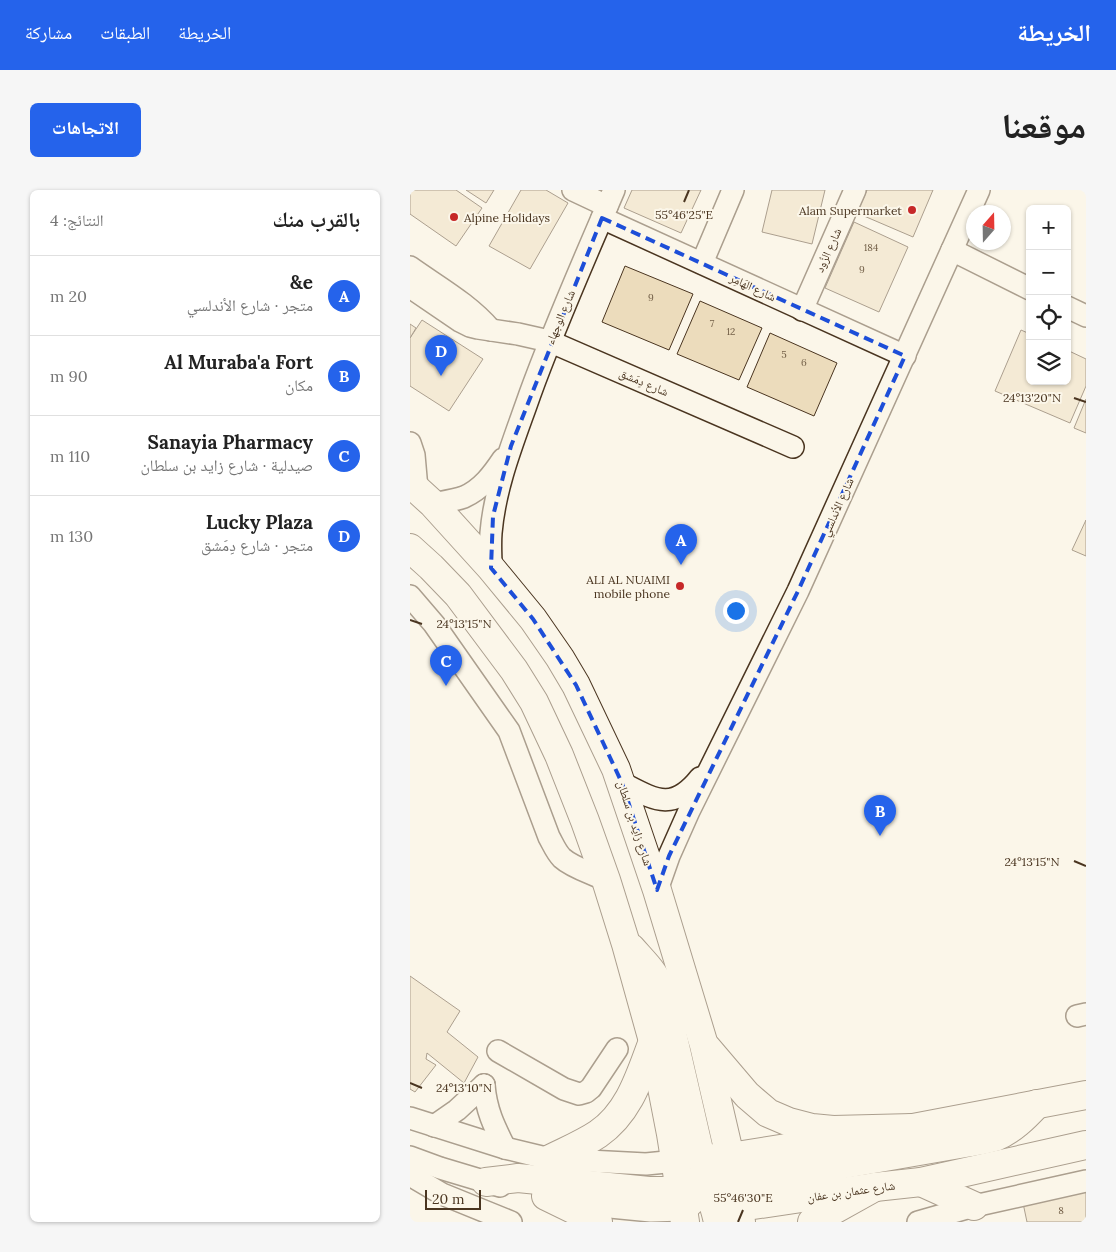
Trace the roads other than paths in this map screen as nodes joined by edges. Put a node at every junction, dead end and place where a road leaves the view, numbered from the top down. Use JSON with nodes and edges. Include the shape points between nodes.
{"nodes":[{"id":1,"x":573,"y":190,"type":"edge"},
{"id":2,"x":733,"y":190,"type":"edge"},
{"id":3,"x":854,"y":190,"type":"edge"},
{"id":4,"x":979,"y":190,"type":"edge"},
{"id":5,"x":607,"y":204,"type":"edge"},
{"id":6,"x":952,"y":250,"type":"junction"},
{"id":7,"x":702,"y":263,"type":"junction"},
{"id":8,"x":410,"y":268,"type":"edge"},
{"id":9,"x":1026,"y":286,"type":"edge"},
{"id":10,"x":410,"y":287,"type":"edge"},
{"id":11,"x":1071,"y":309,"type":"edge"},
{"id":12,"x":802,"y":310,"type":"junction"},
{"id":13,"x":1086,"y":316,"type":"edge"},
{"id":14,"x":491,"y":330,"type":"junction"},
{"id":15,"x":549,"y":341,"type":"junction"},
{"id":16,"x":905,"y":356,"type":"junction"},
{"id":17,"x":410,"y":443,"type":"edge"},
{"id":18,"x":511,"y":446,"type":"junction"},
{"id":19,"x":793,"y":447,"type":"dead end"},
{"id":20,"x":420,"y":492,"type":"edge"},
{"id":21,"x":410,"y":548,"type":"edge"},
{"id":22,"x":492,"y":568,"type":"junction"},
{"id":23,"x":410,"y":596,"type":"edge"},
{"id":24,"x":714,"y":760,"type":"junction"},
{"id":25,"x":622,"y":783,"type":"junction"},
{"id":26,"x":606,"y":880,"type":"junction"},
{"id":27,"x":657,"y":890,"type":"junction"},
{"id":28,"x":626,"y":944,"type":"junction"},
{"id":29,"x":653,"y":1041,"type":"junction"},
{"id":30,"x":704,"y":1045,"type":"junction"},
{"id":31,"x":617,"y":1049,"type":"dead end"},
{"id":32,"x":498,"y":1051,"type":"dead end"},
{"id":33,"x":1086,"y":1095,"type":"edge"},
{"id":34,"x":1037,"y":1104,"type":"junction"},
{"id":35,"x":410,"y":1118,"type":"edge"},
{"id":36,"x":434,"y":1126,"type":"junction"},
{"id":37,"x":913,"y":1128,"type":"junction"},
{"id":38,"x":1086,"y":1145,"type":"edge"},
{"id":39,"x":505,"y":1148,"type":"junction"},
{"id":40,"x":410,"y":1157,"type":"edge"},
{"id":41,"x":730,"y":1157,"type":"junction"},
{"id":42,"x":550,"y":1159,"type":"junction"},
{"id":43,"x":410,"y":1174,"type":"edge"},
{"id":44,"x":486,"y":1182,"type":"junction"},
{"id":45,"x":921,"y":1182,"type":"junction"},
{"id":46,"x":1086,"y":1182,"type":"edge"},
{"id":47,"x":875,"y":1187,"type":"junction"},
{"id":48,"x":708,"y":1194,"type":"edge"},
{"id":49,"x":546,"y":1196,"type":"junction"},
{"id":50,"x":974,"y":1206,"type":"junction"},
{"id":51,"x":470,"y":1214,"type":"edge"},
{"id":52,"x":511,"y":1222,"type":"edge"},
{"id":53,"x":598,"y":1222,"type":"edge"},
{"id":54,"x":812,"y":1222,"type":"edge"},
{"id":55,"x":918,"y":1222,"type":"edge"}],
"edges":[{"from":1,"to":5,"type":"street","name":"شارع الهَامِر"},
{"from":2,"to":7,"type":"street"},
{"from":3,"to":12,"type":"street","name":"شارع الزُود"},
{"from":4,"to":6,"type":"street","name":"شارع الأندلسي"},
{"from":5,"to":7,"type":"street","name":"شارع الهَامِر"},
{"from":5,"to":15,"type":"street","name":"شارع الوجهاء"},
{"from":6,"to":9,"type":"street"},
{"from":6,"to":16,"type":"street","name":"شارع الأندلسي"},
{"from":7,"to":12,"type":"street","name":"شارع الهَامِر"},
{"from":8,"to":14,"type":"street","via":[[470,309]]},
{"from":10,"to":14,"type":"street","name":"شارع دِمَشق","via":[[460,321]]},
{"from":11,"to":13,"type":"street"},
{"from":12,"to":16,"type":"street","name":"شارع الهَامِر"},
{"from":14,"to":15,"type":"street","name":"شارع دِمَشق"},
{"from":15,"to":18,"type":"street","name":"شارع الوجهاء"},
{"from":15,"to":19,"type":"street","name":"شارع دِمَشق"},
{"from":16,"to":24,"type":"street","name":"شارع الأندلسي","via":[[798,591]]},
{"from":17,"to":20,"type":"street"},
{"from":18,"to":20,"type":"street","name":"شارع الوجهاء","via":[[495,471],[478,489],[464,497]]},
{"from":18,"to":22,"type":"street","name":"شارع الوجهاء","via":[[492,525]]},
{"from":20,"to":22,"type":"main road","name":"شارع زايد بن سلطان"},
{"from":21,"to":26,"type":"main road","via":[[458,595],[534,702],[559,755]]},
{"from":22,"to":25,"type":"main road","name":"شارع زايد بن سلطان","via":[[560,658]]},
{"from":23,"to":26,"type":"street","via":[[434,624],[509,731],[555,849],[570,864]]},
{"from":24,"to":25,"type":"street","name":"شارع الأندلسي","via":[[694,786],[679,797],[665,800],[645,795]]},
{"from":24,"to":27,"type":"street","name":"شارع الأندلسي","via":[[689,810]]},
{"from":25,"to":27,"type":"main road","name":"شارع زايد بن سلطان"},
{"from":26,"to":28,"type":"main road"},
{"from":27,"to":30,"type":"main road","name":"شارع زايد بن سلطان"},
{"from":28,"to":29,"type":"main road"},
{"from":28,"to":48,"type":"main road","via":[[650,969],[663,994]]},
{"from":29,"to":42,"type":"main road","via":[[625,1108],[599,1133]]},
{"from":29,"to":48,"type":"main road"},
{"from":30,"to":37,"type":"main road","via":[[747,1095],[768,1113],[789,1122],[833,1130]]},
{"from":30,"to":41,"type":"main road","name":"شارع زايد بن سلطان"},
{"from":31,"to":32,"type":"street","via":[[591,1088],[579,1094],[564,1089]]},
{"from":33,"to":34,"type":"main road"},
{"from":34,"to":37,"type":"main road"},
{"from":34,"to":48,"type":"main road","via":[[1021,1121],[995,1137]]},
{"from":35,"to":36,"type":"street","name":"شارع عثمان بن عفان"},
{"from":36,"to":39,"type":"street","name":"شارع عثمان بن عفان"},
{"from":36,"to":39,"type":"street","via":[[484,1086],[488,1112]]},
{"from":37,"to":41,"type":"main road"},
{"from":38,"to":45,"type":"main road","name":"شارع عثمان بن عفان"},
{"from":39,"to":42,"type":"street","name":"شارع عثمان بن عفان"},
{"from":40,"to":44,"type":"street","name":"شارع عثمان بن عفان"},
{"from":41,"to":48,"type":"main road","via":[[722,1165]]},
{"from":42,"to":48,"type":"street","name":"شارع عثمان بن عفان","via":[[646,1164]]},
{"from":43,"to":51,"type":"street"},
{"from":44,"to":48,"type":"main road","via":[[518,1178]]},
{"from":44,"to":49,"type":"street","name":"شارع عثمان بن عفان"},
{"from":45,"to":47,"type":"main road","name":"شارع عثمان بن عفان"},
{"from":45,"to":50,"type":"main road"},
{"from":46,"to":50,"type":"street"},
{"from":47,"to":48,"type":"main road","name":"شارع عثمان بن عفان"},
{"from":47,"to":54,"type":"main road"},
{"from":48,"to":49,"type":"street","name":"شارع عثمان بن عفان","via":[[651,1211]]},
{"from":49,"to":53,"type":"main road"},
{"from":50,"to":55,"type":"street"},
{"from":51,"to":52,"type":"street"}]}
